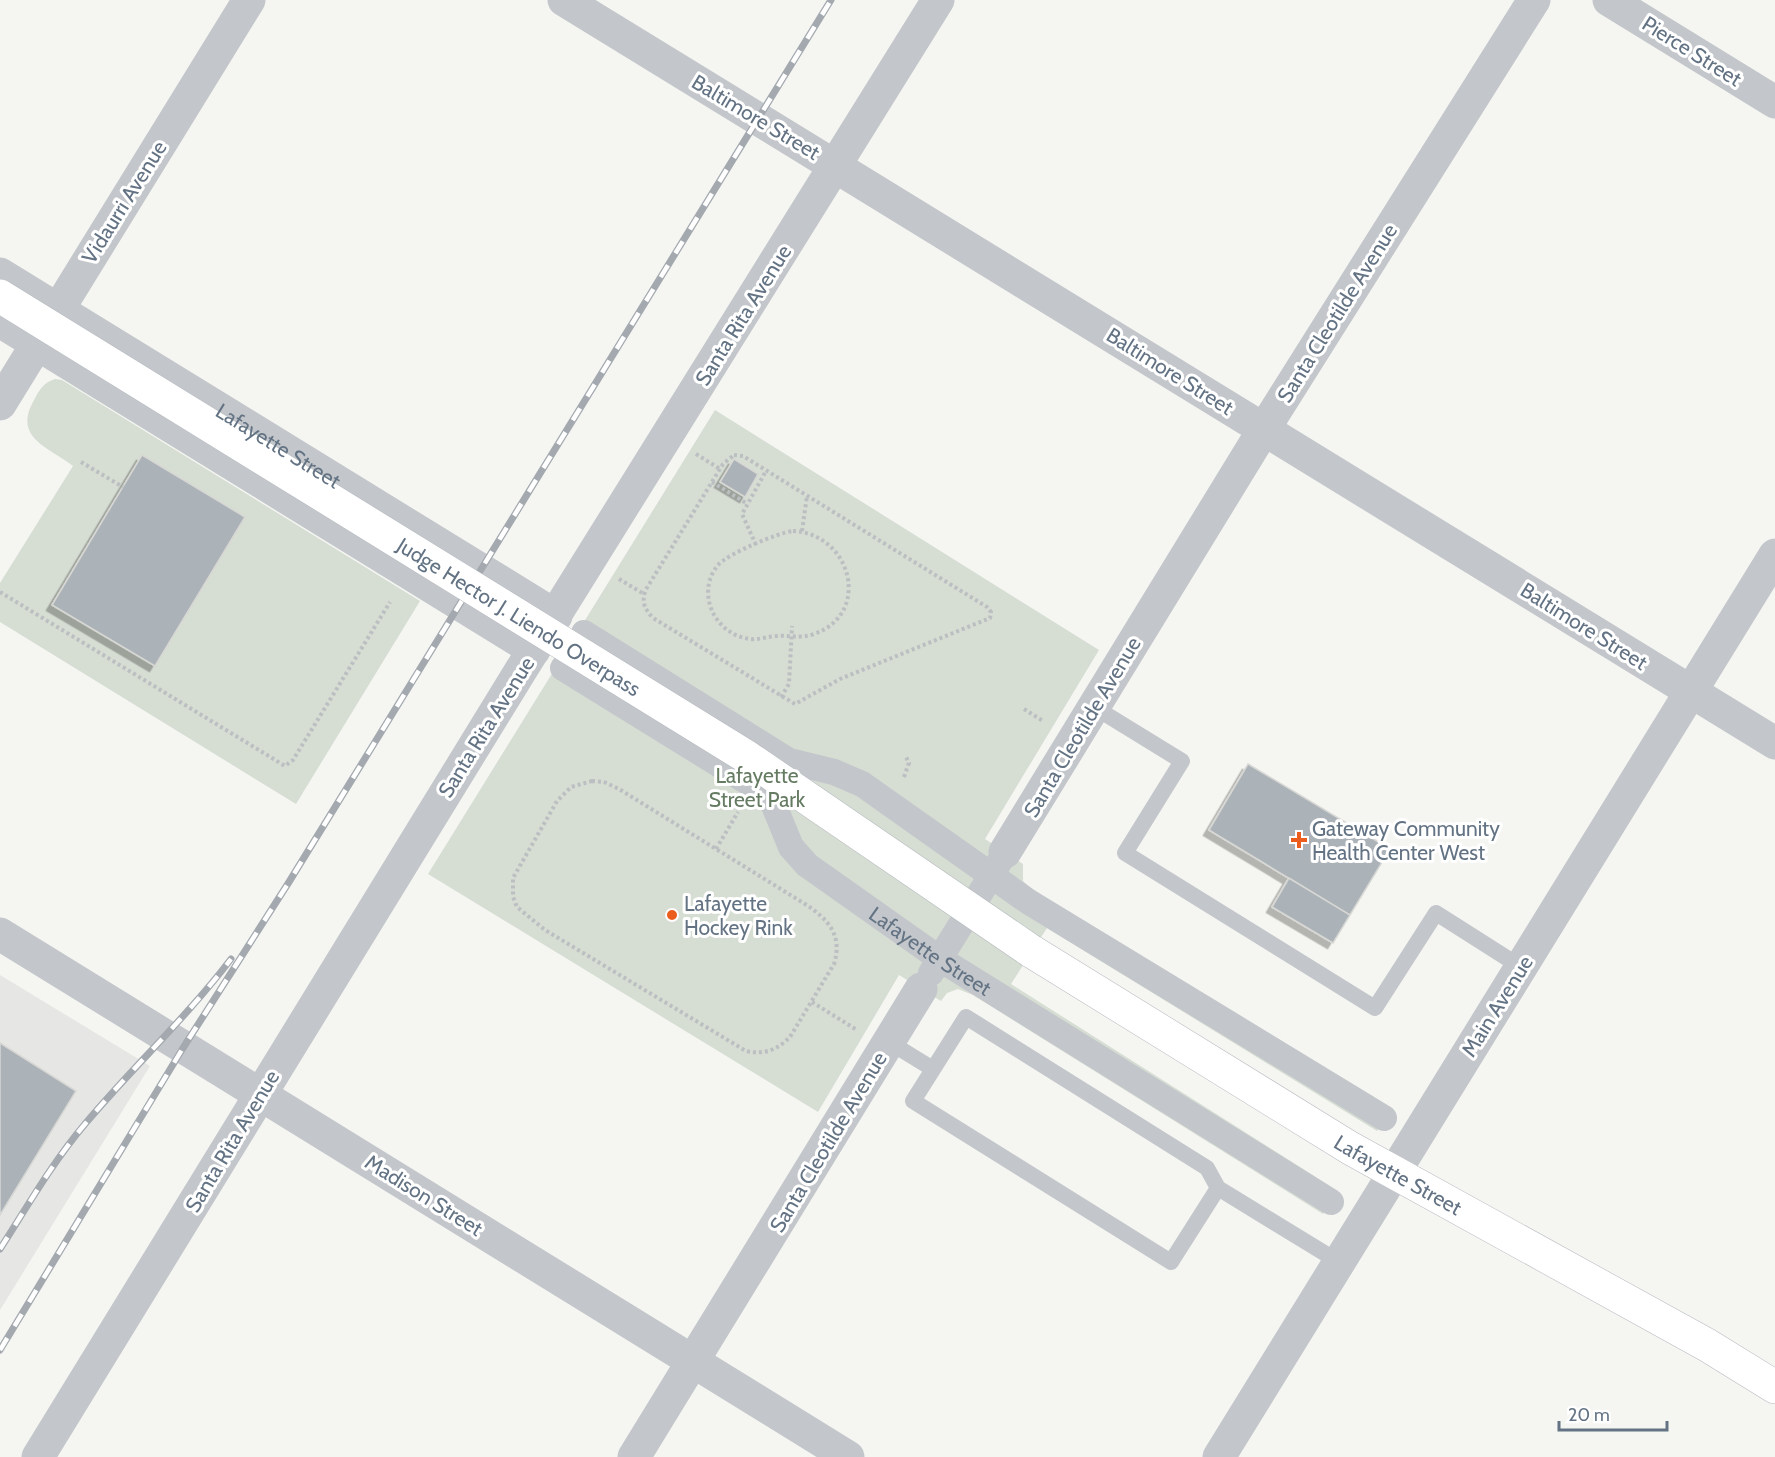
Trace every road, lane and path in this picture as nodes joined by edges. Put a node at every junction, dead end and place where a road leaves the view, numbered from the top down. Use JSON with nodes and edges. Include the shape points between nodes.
{"nodes":[{"id":1,"x":249,"y":0,"type":"edge"},
{"id":2,"x":564,"y":0,"type":"edge"},
{"id":3,"x":938,"y":0,"type":"edge"},
{"id":4,"x":1534,"y":0,"type":"edge"},
{"id":5,"x":1609,"y":0,"type":"edge"},
{"id":6,"x":1775,"y":102,"type":"edge"},
{"id":7,"x":836,"y":165,"type":"junction"},
{"id":8,"x":0,"y":274,"type":"edge"},
{"id":9,"x":0,"y":296,"type":"edge"},
{"id":10,"x":58,"y":309,"type":"junction"},
{"id":11,"x":0,"y":321,"type":"edge"},
{"id":12,"x":37,"y":344,"type":"junction"},
{"id":13,"x":0,"y":404,"type":"edge"},
{"id":14,"x":1264,"y":429,"type":"junction"},
{"id":15,"x":696,"y":454,"type":"dead end"},
{"id":16,"x":81,"y":462,"type":"dead end"},
{"id":17,"x":720,"y":469,"type":"junction"},
{"id":18,"x":766,"y":471,"type":"junction"},
{"id":19,"x":712,"y":482,"type":"junction"},
{"id":20,"x":123,"y":487,"type":"dead end"},
{"id":21,"x":807,"y":496,"type":"junction"},
{"id":22,"x":746,"y":503,"type":"junction"},
{"id":23,"x":802,"y":531,"type":"junction"},
{"id":24,"x":756,"y":545,"type":"junction"},
{"id":25,"x":1775,"y":555,"type":"edge"},
{"id":26,"x":619,"y":579,"type":"dead end"},
{"id":27,"x":0,"y":592,"type":"edge"},
{"id":28,"x":644,"y":594,"type":"junction"},
{"id":29,"x":392,"y":600,"type":"dead end"},
{"id":30,"x":556,"y":616,"type":"junction"},
{"id":31,"x":792,"y":626,"type":"dead end"},
{"id":32,"x":584,"y":633,"type":"dead end"},
{"id":33,"x":791,"y":637,"type":"junction"},
{"id":34,"x":534,"y":650,"type":"junction"},
{"id":35,"x":563,"y":668,"type":"dead end"},
{"id":36,"x":1691,"y":692,"type":"junction"},
{"id":37,"x":781,"y":697,"type":"junction"},
{"id":38,"x":1094,"y":707,"type":"junction"},
{"id":39,"x":1024,"y":709,"type":"dead end"},
{"id":40,"x":1049,"y":725,"type":"dead end"},
{"id":41,"x":1775,"y":743,"type":"edge"},
{"id":42,"x":905,"y":754,"type":"dead end"},
{"id":43,"x":902,"y":780,"type":"dead end"},
{"id":44,"x":998,"y":864,"type":"junction"},
{"id":45,"x":0,"y":934,"type":"edge"},
{"id":46,"x":1031,"y":951,"type":"joint"},
{"id":47,"x":940,"y":959,"type":"junction"},
{"id":48,"x":1521,"y":967,"type":"junction"},
{"id":49,"x":921,"y":989,"type":"joint"},
{"id":50,"x":812,"y":1002,"type":"junction"},
{"id":51,"x":858,"y":1031,"type":"dead end"},
{"id":52,"x":889,"y":1042,"type":"junction"},
{"id":53,"x":933,"y":1069,"type":"junction"},
{"id":54,"x":260,"y":1094,"type":"junction"},
{"id":55,"x":1384,"y":1118,"type":"dead end"},
{"id":56,"x":1394,"y":1173,"type":"junction"},
{"id":57,"x":1218,"y":1188,"type":"junction"},
{"id":58,"x":1331,"y":1202,"type":"dead end"},
{"id":59,"x":1339,"y":1262,"type":"junction"},
{"id":60,"x":693,"y":1362,"type":"junction"},
{"id":61,"x":1775,"y":1387,"type":"edge"},
{"id":62,"x":39,"y":1457,"type":"edge"},
{"id":63,"x":634,"y":1457,"type":"edge"},
{"id":64,"x":848,"y":1457,"type":"edge"},
{"id":65,"x":1219,"y":1457,"type":"edge"}],
"edges":[{"from":1,"to":10,"type":"street","name":"Vidaurri Avenue"},
{"from":2,"to":7,"type":"street","name":"Baltimore Street"},
{"from":3,"to":7,"type":"street","name":"Santa Rita Avenue"},
{"from":4,"to":14,"type":"street","name":"Santa Cleotilde Avenue"},
{"from":5,"to":6,"type":"street","name":"Pierce Street"},
{"from":7,"to":14,"type":"street","name":"Baltimore Street"},
{"from":7,"to":30,"type":"street","name":"Santa Rita Avenue"},
{"from":8,"to":10,"type":"street","name":"Lafayette Street"},
{"from":9,"to":46,"type":"main road","name":"Judge Hector J. Liendo Overpass","bridge":true,"via":[[747,757]]},
{"from":10,"to":12,"type":"street","name":"Vidaurri Avenue"},
{"from":10,"to":30,"type":"street","name":"Lafayette Street"},
{"from":11,"to":12,"type":"street","name":"Lafayette Street"},
{"from":12,"to":13,"type":"street","name":"Vidaurri Avenue"},
{"from":12,"to":34,"type":"street","name":"Lafayette Street"},
{"from":14,"to":36,"type":"street","name":"Baltimore Street"},
{"from":14,"to":38,"type":"street","name":"Santa Cleotilde Avenue"},
{"from":15,"to":17,"type":"path"},
{"from":16,"to":20,"type":"path"},
{"from":17,"to":18,"type":"path","via":[[734,455]]},
{"from":17,"to":19,"type":"path"},
{"from":18,"to":21,"type":"path"},
{"from":18,"to":22,"type":"path"},
{"from":19,"to":22,"type":"path"},
{"from":19,"to":28,"type":"path"},
{"from":21,"to":23,"type":"path"},
{"from":21,"to":37,"type":"path","via":[[991,612],[987,621],[840,679],[802,703]]},
{"from":22,"to":24,"type":"path","via":[[742,514]]},
{"from":23,"to":24,"type":"path","via":[[784,532]]},
{"from":23,"to":33,"type":"path","via":[[833,546],[843,561],[849,586],[846,603],[831,624],[816,633]]},
{"from":24,"to":33,"type":"path","via":[[732,554],[716,569],[708,589],[712,611],[720,624],[738,637]]},
{"from":25,"to":36,"type":"street","name":"Main Avenue"},
{"from":26,"to":28,"type":"path"},
{"from":27,"to":29,"type":"path","via":[[285,766],[293,760]]},
{"from":28,"to":37,"type":"path","via":[[645,609],[653,618]]},
{"from":30,"to":34,"type":"street","name":"Santa Rita Avenue"},
{"from":31,"to":33,"type":"path"},
{"from":32,"to":44,"type":"street","name":"Lafayette Street","via":[[789,761],[834,772],[862,784]]},
{"from":33,"to":37,"type":"path","via":[[789,684]]},
{"from":34,"to":54,"type":"street","name":"Santa Rita Avenue"},
{"from":35,"to":47,"type":"street","name":"Lafayette Street","via":[[754,786],[773,803],[791,847],[807,865]]},
{"from":36,"to":41,"type":"street","name":"Baltimore Street"},
{"from":36,"to":48,"type":"street","name":"Main Avenue"},
{"from":38,"to":44,"type":"street","name":"Santa Cleotilde Avenue"},
{"from":38,"to":48,"type":"lane","via":[[1182,761],[1125,853],[1375,1008],[1436,913]]},
{"from":39,"to":40,"type":"path"},
{"from":42,"to":43,"type":"path","via":[[909,768]]},
{"from":44,"to":47,"type":"street","name":"Santa Cleotilde Avenue"},
{"from":44,"to":55,"type":"street","name":"Lafayette Street","via":[[1029,902]]},
{"from":45,"to":54,"type":"street","name":"Madison Street"},
{"from":46,"to":56,"type":"main road","name":"Lafayette Street"},
{"from":47,"to":49,"type":"street","name":"Santa Cleotilde Avenue"},
{"from":47,"to":58,"type":"street","name":"Lafayette Street"},
{"from":48,"to":56,"type":"street","name":"Main Avenue"},
{"from":49,"to":52,"type":"street","name":"Santa Cleotilde Avenue"},
{"from":50,"to":50,"type":"path","via":[[838,952],[837,938],[822,915],[604,782],[581,783],[563,793],[513,878],[513,897],[532,921],[746,1051],[758,1054],[782,1046]]},
{"from":50,"to":51,"type":"path"},
{"from":52,"to":53,"type":"lane"},
{"from":52,"to":60,"type":"street","name":"Santa Cleotilde Avenue"},
{"from":53,"to":57,"type":"lane","via":[[966,1017],[1207,1167]]},
{"from":53,"to":57,"type":"lane","via":[[913,1101],[1171,1262]]},
{"from":54,"to":60,"type":"street","name":"Madison Street"},
{"from":54,"to":62,"type":"street","name":"Santa Rita Avenue"},
{"from":56,"to":59,"type":"street","name":"Main Avenue"},
{"from":56,"to":61,"type":"main road","name":"Lafayette Street","via":[[1707,1344]]},
{"from":57,"to":59,"type":"lane"},
{"from":59,"to":65,"type":"street","name":"Main Avenue"},
{"from":60,"to":63,"type":"street","name":"Santa Cleotilde Avenue"},
{"from":60,"to":64,"type":"street","name":"Madison Street"}]}
